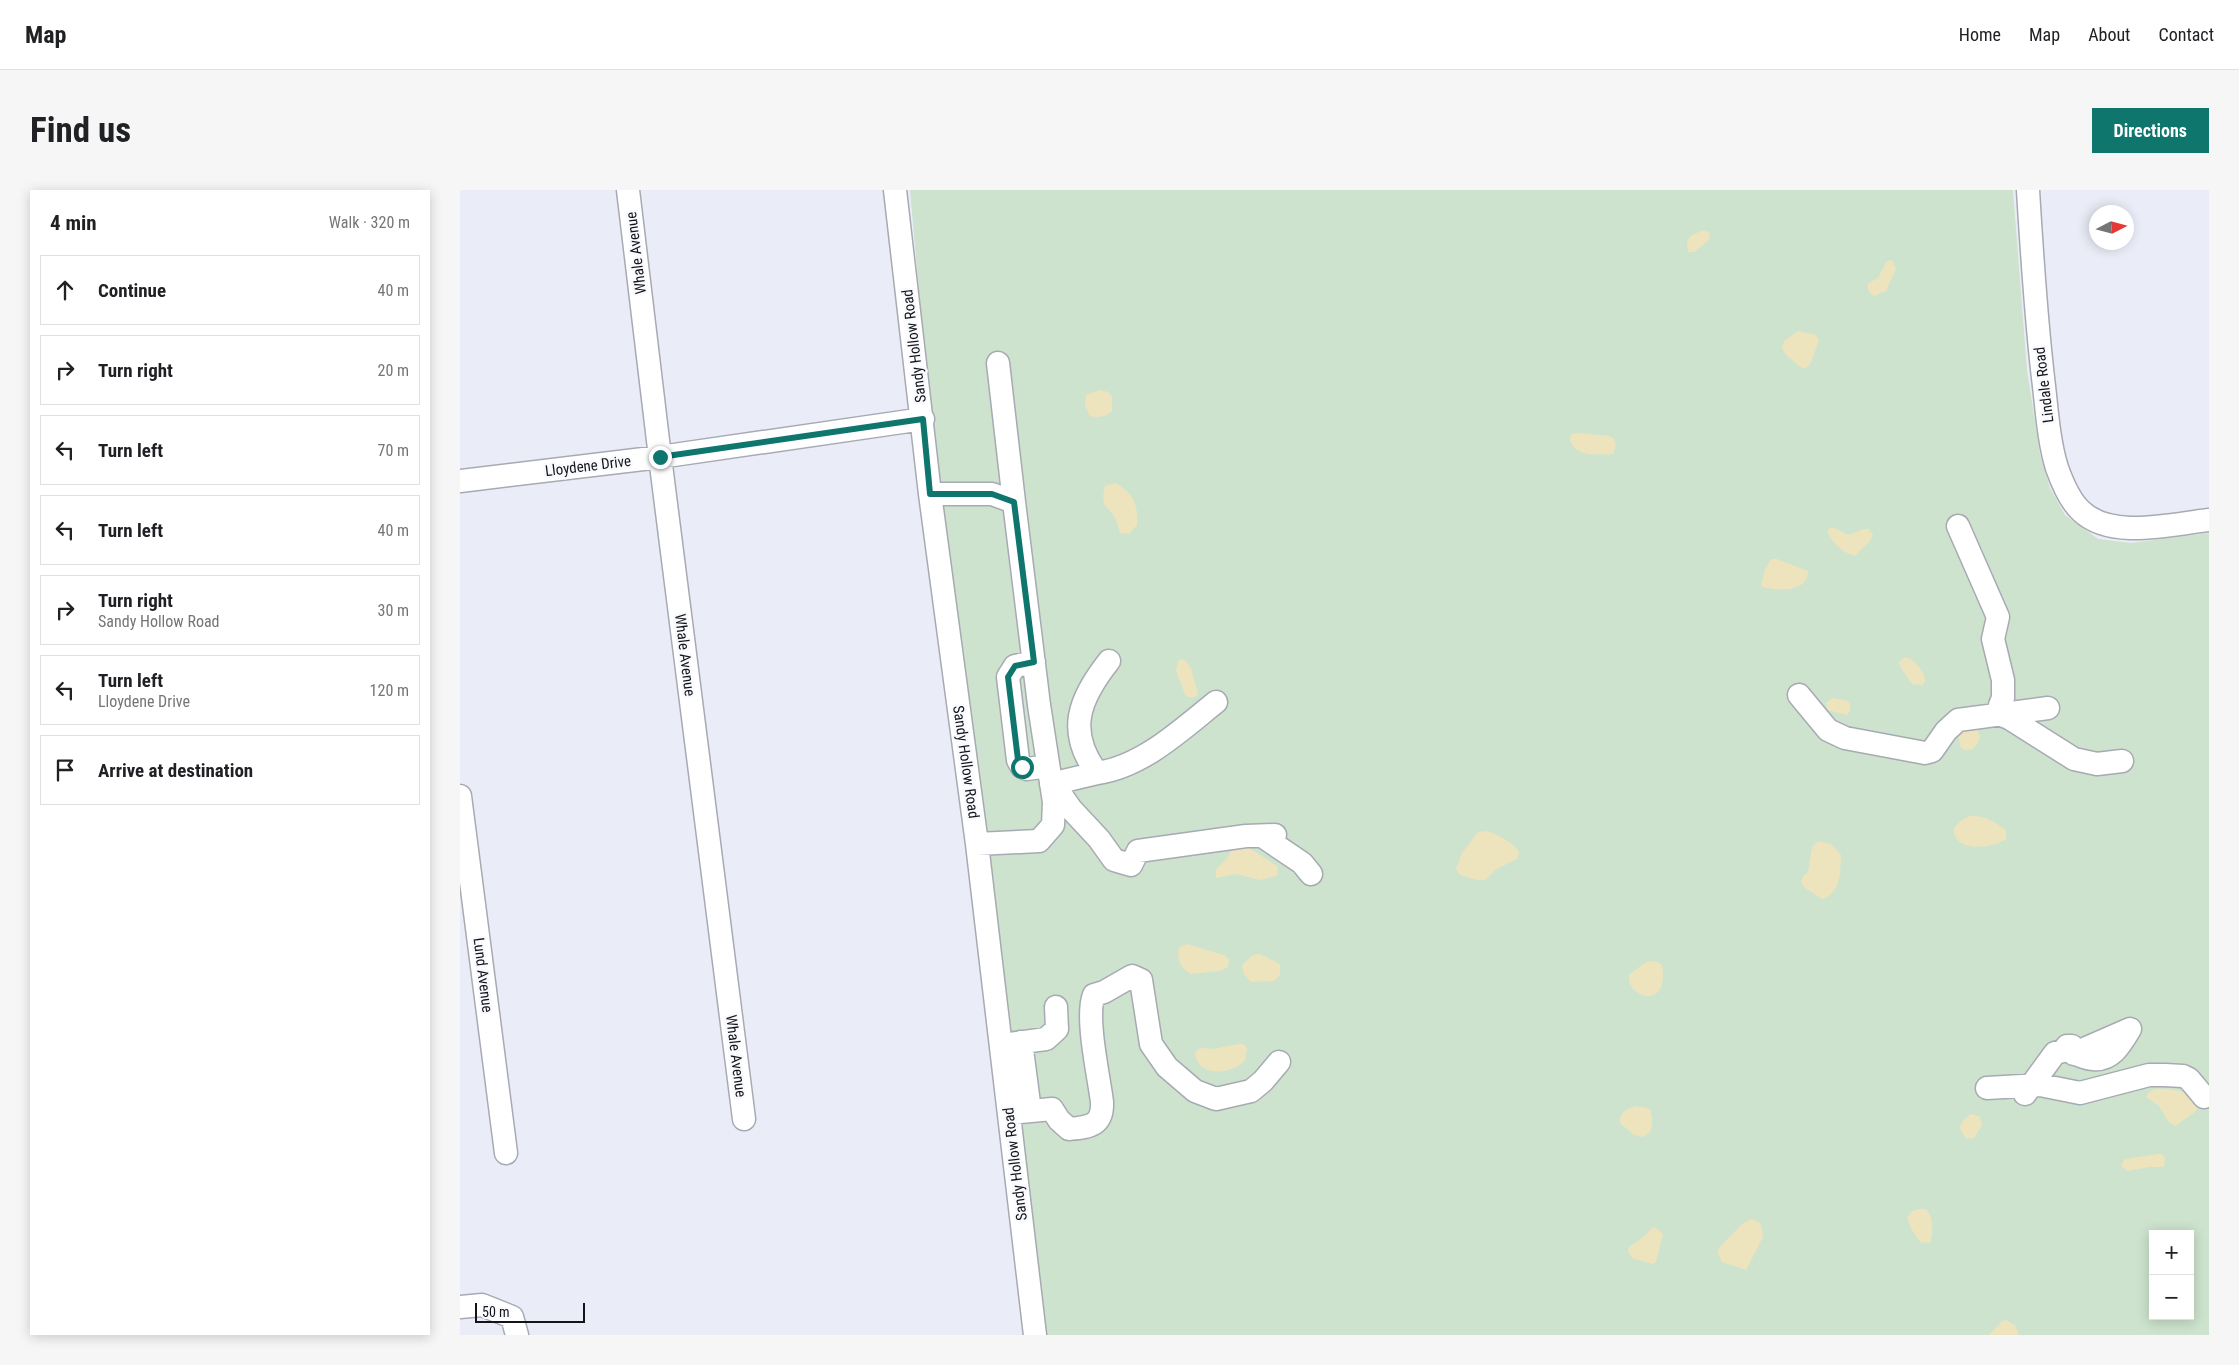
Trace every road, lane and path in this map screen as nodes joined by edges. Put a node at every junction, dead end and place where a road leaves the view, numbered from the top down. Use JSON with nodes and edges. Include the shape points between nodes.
{"nodes":[{"id":1,"x":628,"y":190,"type":"edge"},
{"id":2,"x":895,"y":190,"type":"edge"},
{"id":3,"x":2028,"y":190,"type":"edge"},
{"id":4,"x":998,"y":363,"type":"dead end"},
{"id":5,"x":923,"y":419,"type":"junction"},
{"id":6,"x":660,"y":457,"type":"junction"},
{"id":7,"x":460,"y":481,"type":"edge"},
{"id":8,"x":930,"y":494,"type":"junction"},
{"id":9,"x":1014,"y":502,"type":"junction"},
{"id":10,"x":2209,"y":520,"type":"edge"},
{"id":11,"x":1958,"y":526,"type":"dead end"},
{"id":12,"x":1109,"y":661,"type":"dead end"},
{"id":13,"x":1800,"y":696,"type":"dead end"},
{"id":14,"x":1216,"y":702,"type":"dead end"},
{"id":15,"x":2048,"y":708,"type":"dead end"},
{"id":16,"x":2001,"y":715,"type":"junction"},
{"id":17,"x":2122,"y":761,"type":"dead end"},
{"id":18,"x":1098,"y":774,"type":"junction"},
{"id":19,"x":1051,"y":778,"type":"junction"},
{"id":20,"x":460,"y":796,"type":"edge"},
{"id":21,"x":977,"y":844,"type":"junction"},
{"id":22,"x":1311,"y":874,"type":"dead end"},
{"id":23,"x":1056,"y":1007,"type":"dead end"},
{"id":24,"x":1011,"y":1043,"type":"junction"},
{"id":25,"x":2075,"y":1053,"type":"dead end"},
{"id":26,"x":1279,"y":1062,"type":"dead end"},
{"id":27,"x":1987,"y":1088,"type":"dead end"},
{"id":28,"x":2026,"y":1093,"type":"junction"},
{"id":29,"x":2204,"y":1097,"type":"dead end"},
{"id":30,"x":1019,"y":1112,"type":"junction"},
{"id":31,"x":744,"y":1119,"type":"dead end"},
{"id":32,"x":506,"y":1154,"type":"dead end"},
{"id":33,"x":460,"y":1307,"type":"edge"},
{"id":34,"x":515,"y":1326,"type":"edge"},
{"id":35,"x":1035,"y":1335,"type":"edge"}],
"edges":[{"from":1,"to":6,"type":"street","name":"Whale Avenue"},
{"from":2,"to":5,"type":"street","name":"Sandy Hollow Road"},
{"from":3,"to":10,"type":"street","name":"Lindale Road","via":[[2051,445],[2073,501],[2081,512],[2109,525],[2139,528]]},
{"from":4,"to":9,"type":"street"},
{"from":5,"to":6,"type":"street","name":"Lloydene Drive"},
{"from":5,"to":8,"type":"street","name":"Sandy Hollow Road"},
{"from":6,"to":7,"type":"street","name":"Lloydene Drive"},
{"from":6,"to":31,"type":"street","name":"Whale Avenue"},
{"from":8,"to":9,"type":"street","via":[[992,494]]},
{"from":8,"to":21,"type":"street","name":"Sandy Hollow Road"},
{"from":9,"to":19,"type":"street"},
{"from":11,"to":16,"type":"street","via":[[1998,617],[1993,639],[2003,680]]},
{"from":12,"to":18,"type":"street","via":[[1095,679],[1079,714],[1079,733],[1088,760]]},
{"from":13,"to":16,"type":"street","via":[[1828,730],[1844,738],[1925,753],[1932,751],[1958,720]]},
{"from":14,"to":18,"type":"street","via":[[1136,761]]},
{"from":15,"to":16,"type":"street"},
{"from":16,"to":17,"type":"street","via":[[2074,759],[2097,764]]},
{"from":18,"to":19,"type":"street"},
{"from":19,"to":21,"type":"street","via":[[1053,825],[1039,841]]},
{"from":19,"to":22,"type":"street","via":[[1071,809],[1114,860],[1131,865],[1138,851],[1246,836],[1268,836]]},
{"from":20,"to":32,"type":"street","name":"Lund Avenue"},
{"from":21,"to":24,"type":"street","name":"Sandy Hollow Road"},
{"from":23,"to":24,"type":"street","via":[[1057,1029],[1046,1039]]},
{"from":24,"to":30,"type":"street","name":"Sandy Hollow Road"},
{"from":25,"to":28,"type":"street","via":[[2130,1029],[2105,1059],[2074,1054],[2072,1046],[2066,1046],[2063,1051],[2055,1053]]},
{"from":26,"to":30,"type":"street","via":[[1251,1091],[1216,1100],[1195,1091],[1166,1067],[1151,1044],[1141,980],[1132,976],[1094,995],[1092,1000],[1102,1102],[1100,1118],[1085,1127],[1070,1129],[1058,1120],[1052,1109]]},
{"from":27,"to":28,"type":"street"},
{"from":28,"to":29,"type":"street","via":[[2080,1093],[2149,1075],[2183,1076]]},
{"from":30,"to":35,"type":"street","name":"Sandy Hollow Road"},
{"from":33,"to":34,"type":"street","via":[[482,1305]]}]}
